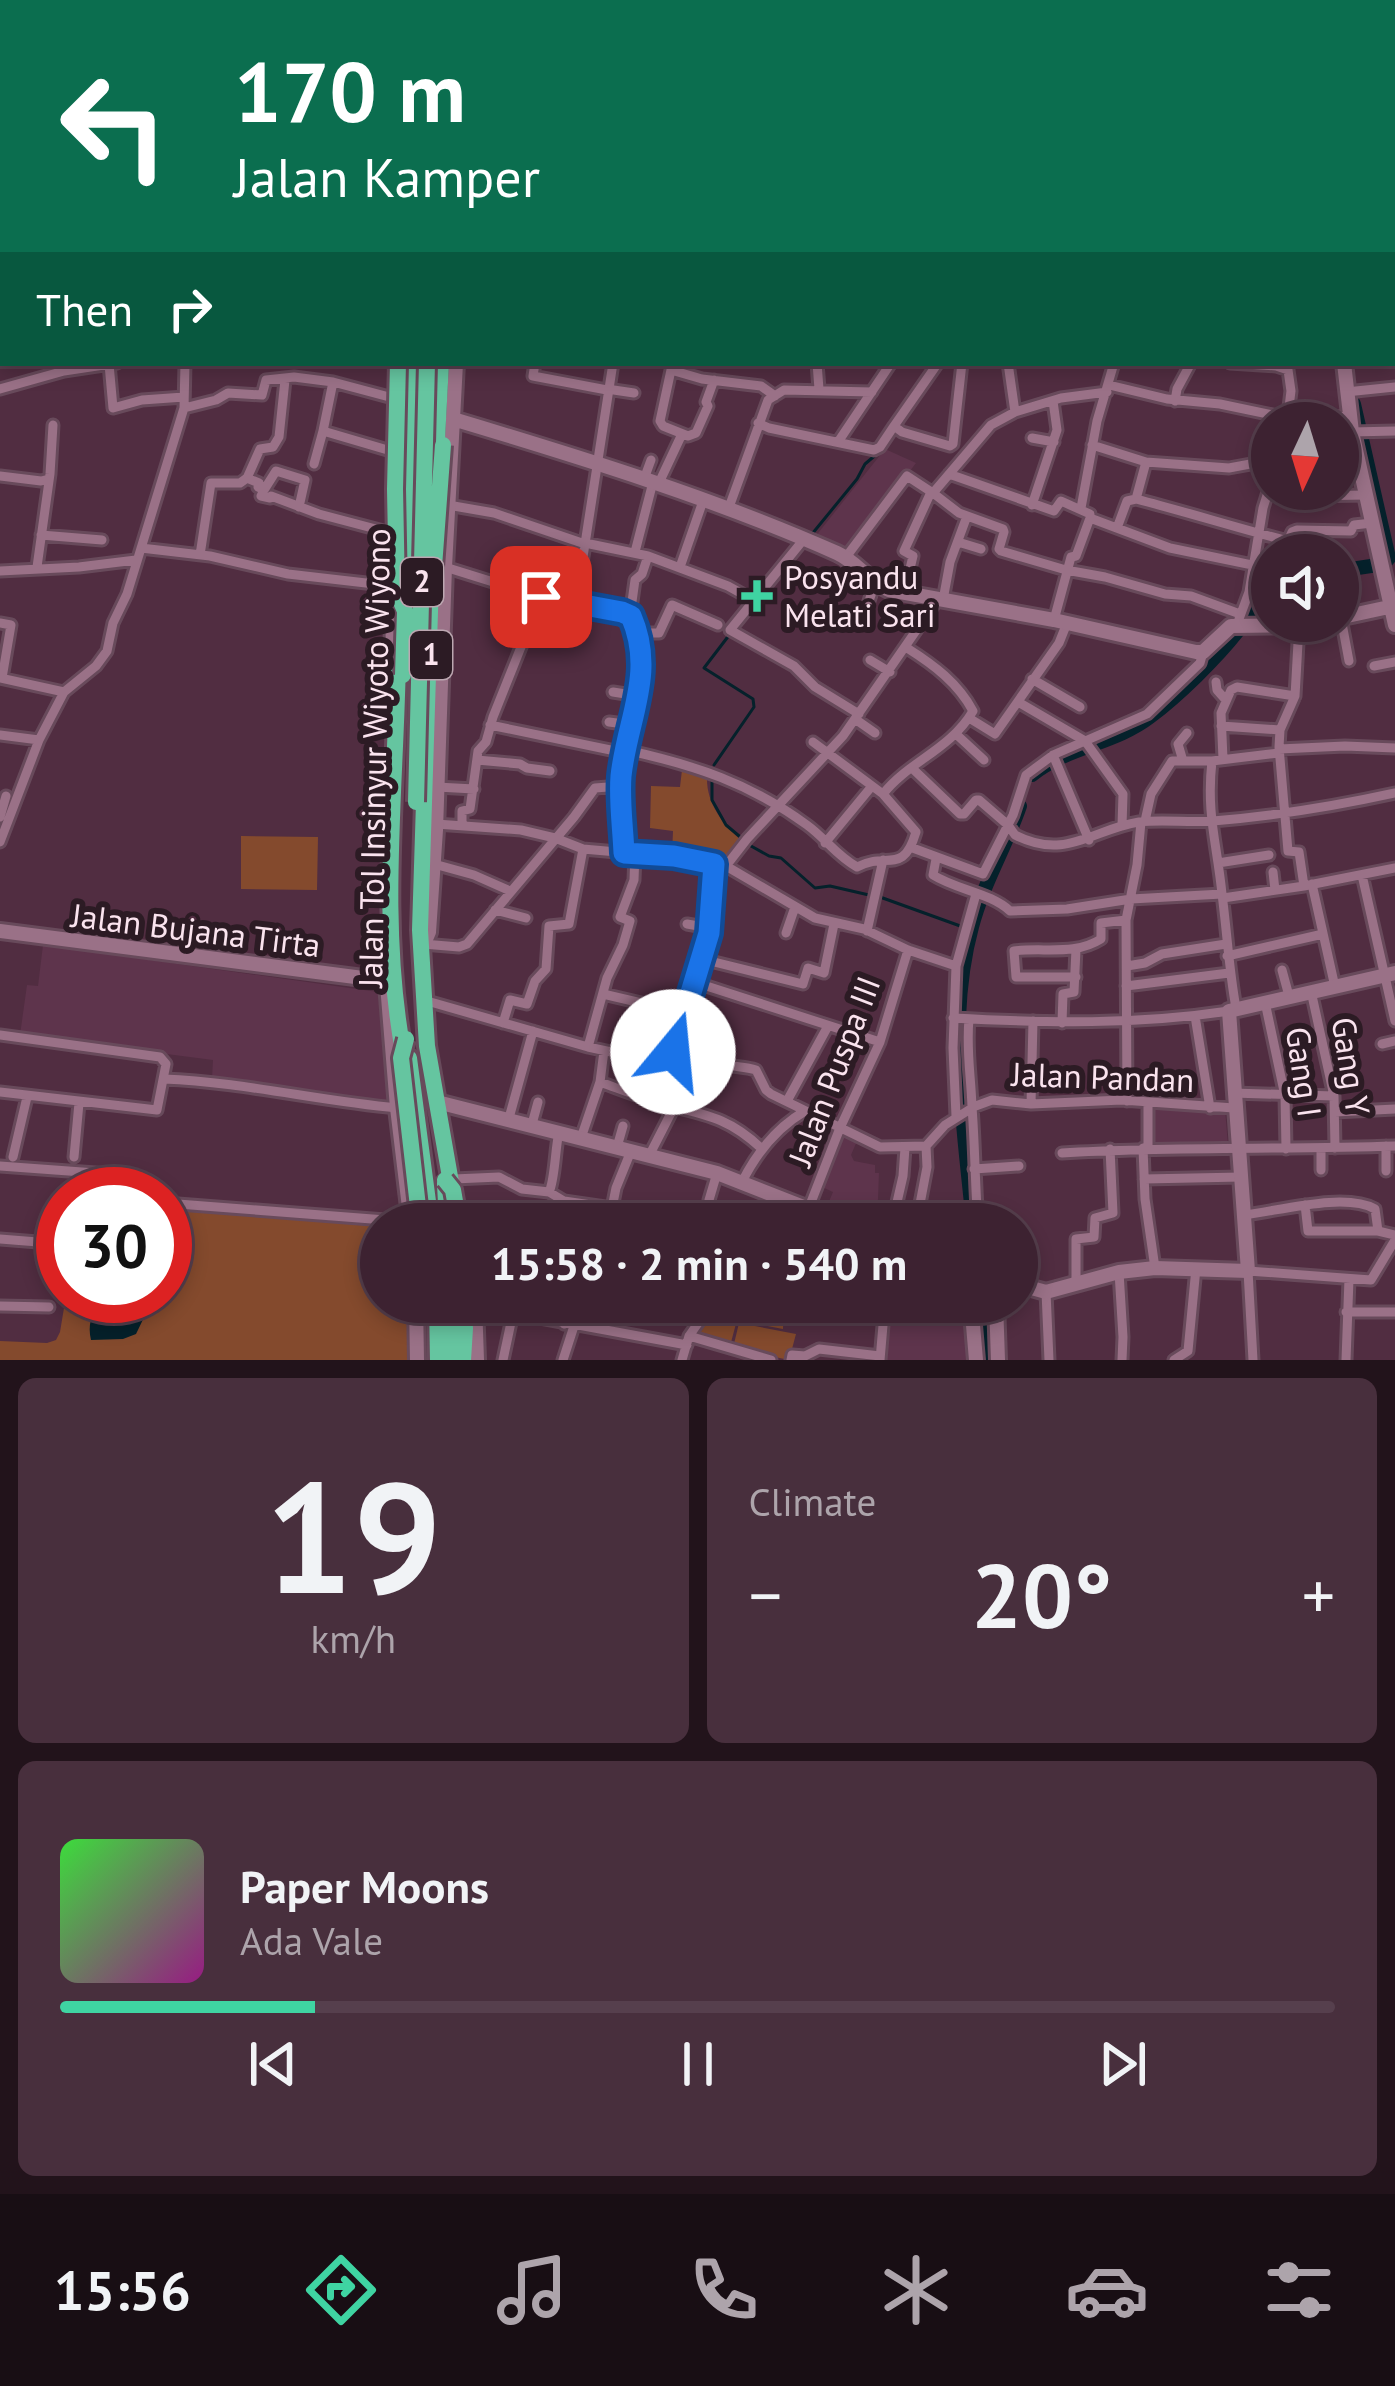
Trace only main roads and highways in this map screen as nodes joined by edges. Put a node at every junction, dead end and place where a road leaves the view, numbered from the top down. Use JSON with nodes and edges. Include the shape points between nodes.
{"nodes":[{"id":1,"x":401,"y":366,"type":"edge"},
{"id":2,"x":401,"y":366,"type":"edge"},
{"id":3,"x":427,"y":366,"type":"edge"},
{"id":4,"x":449,"y":366,"type":"edge"},
{"id":5,"x":449,"y":366,"type":"edge"},
{"id":6,"x":398,"y":677,"type":"junction"},
{"id":7,"x":430,"y":678,"type":"junction"},
{"id":8,"x":416,"y":802,"type":"junction"},
{"id":9,"x":450,"y":1180,"type":"junction"},
{"id":10,"x":418,"y":1203,"type":"edge"},
{"id":11,"x":418,"y":1203,"type":"edge"},
{"id":12,"x":448,"y":1203,"type":"edge"},
{"id":13,"x":456,"y":1203,"type":"edge"},
{"id":14,"x":456,"y":1203,"type":"edge"},
{"id":15,"x":432,"y":1323,"type":"edge"},
{"id":16,"x":452,"y":1323,"type":"edge"},
{"id":17,"x":470,"y":1323,"type":"edge"},
{"id":18,"x":432,"y":1360,"type":"edge"},
{"id":19,"x":452,"y":1360,"type":"edge"},
{"id":20,"x":469,"y":1360,"type":"edge"}],
"edges":[{"from":1,"to":10,"type":"highway","name":"Jalan Tol Insinyur Wiyoto Wiyono","number":"2","bridge":true,"via":[[395,489],[397,593],[405,611],[396,961]]},
{"from":2,"to":6,"type":"highway","number":"1"},
{"from":3,"to":8,"type":"highway","name":"Jalan Tol Insinyur Wiyoto Wiyono","number":"2","bridge":true},
{"from":4,"to":8,"type":"highway","bridge":true},
{"from":5,"to":7,"type":"highway","number":"1","via":[[434,504]]},
{"from":6,"to":7,"type":"highway","via":[[412,669]]},
{"from":6,"to":11,"type":"highway","number":"1","via":[[388,903]]},
{"from":7,"to":13,"type":"highway","number":"1","via":[[420,931],[427,1046]]},
{"from":8,"to":9,"type":"highway","name":"Jalan Tol Insinyur Wiyoto Wiyono","number":"2","via":[[412,913],[420,1015]]},
{"from":9,"to":12,"type":"highway","name":"Jalan Tol Insinyur Wiyoto Wiyono","number":"2","bridge":true},
{"from":9,"to":14,"type":"highway","bridge":true},
{"from":15,"to":18,"type":"highway"},
{"from":16,"to":19,"type":"highway"},
{"from":17,"to":20,"type":"highway"}]}
